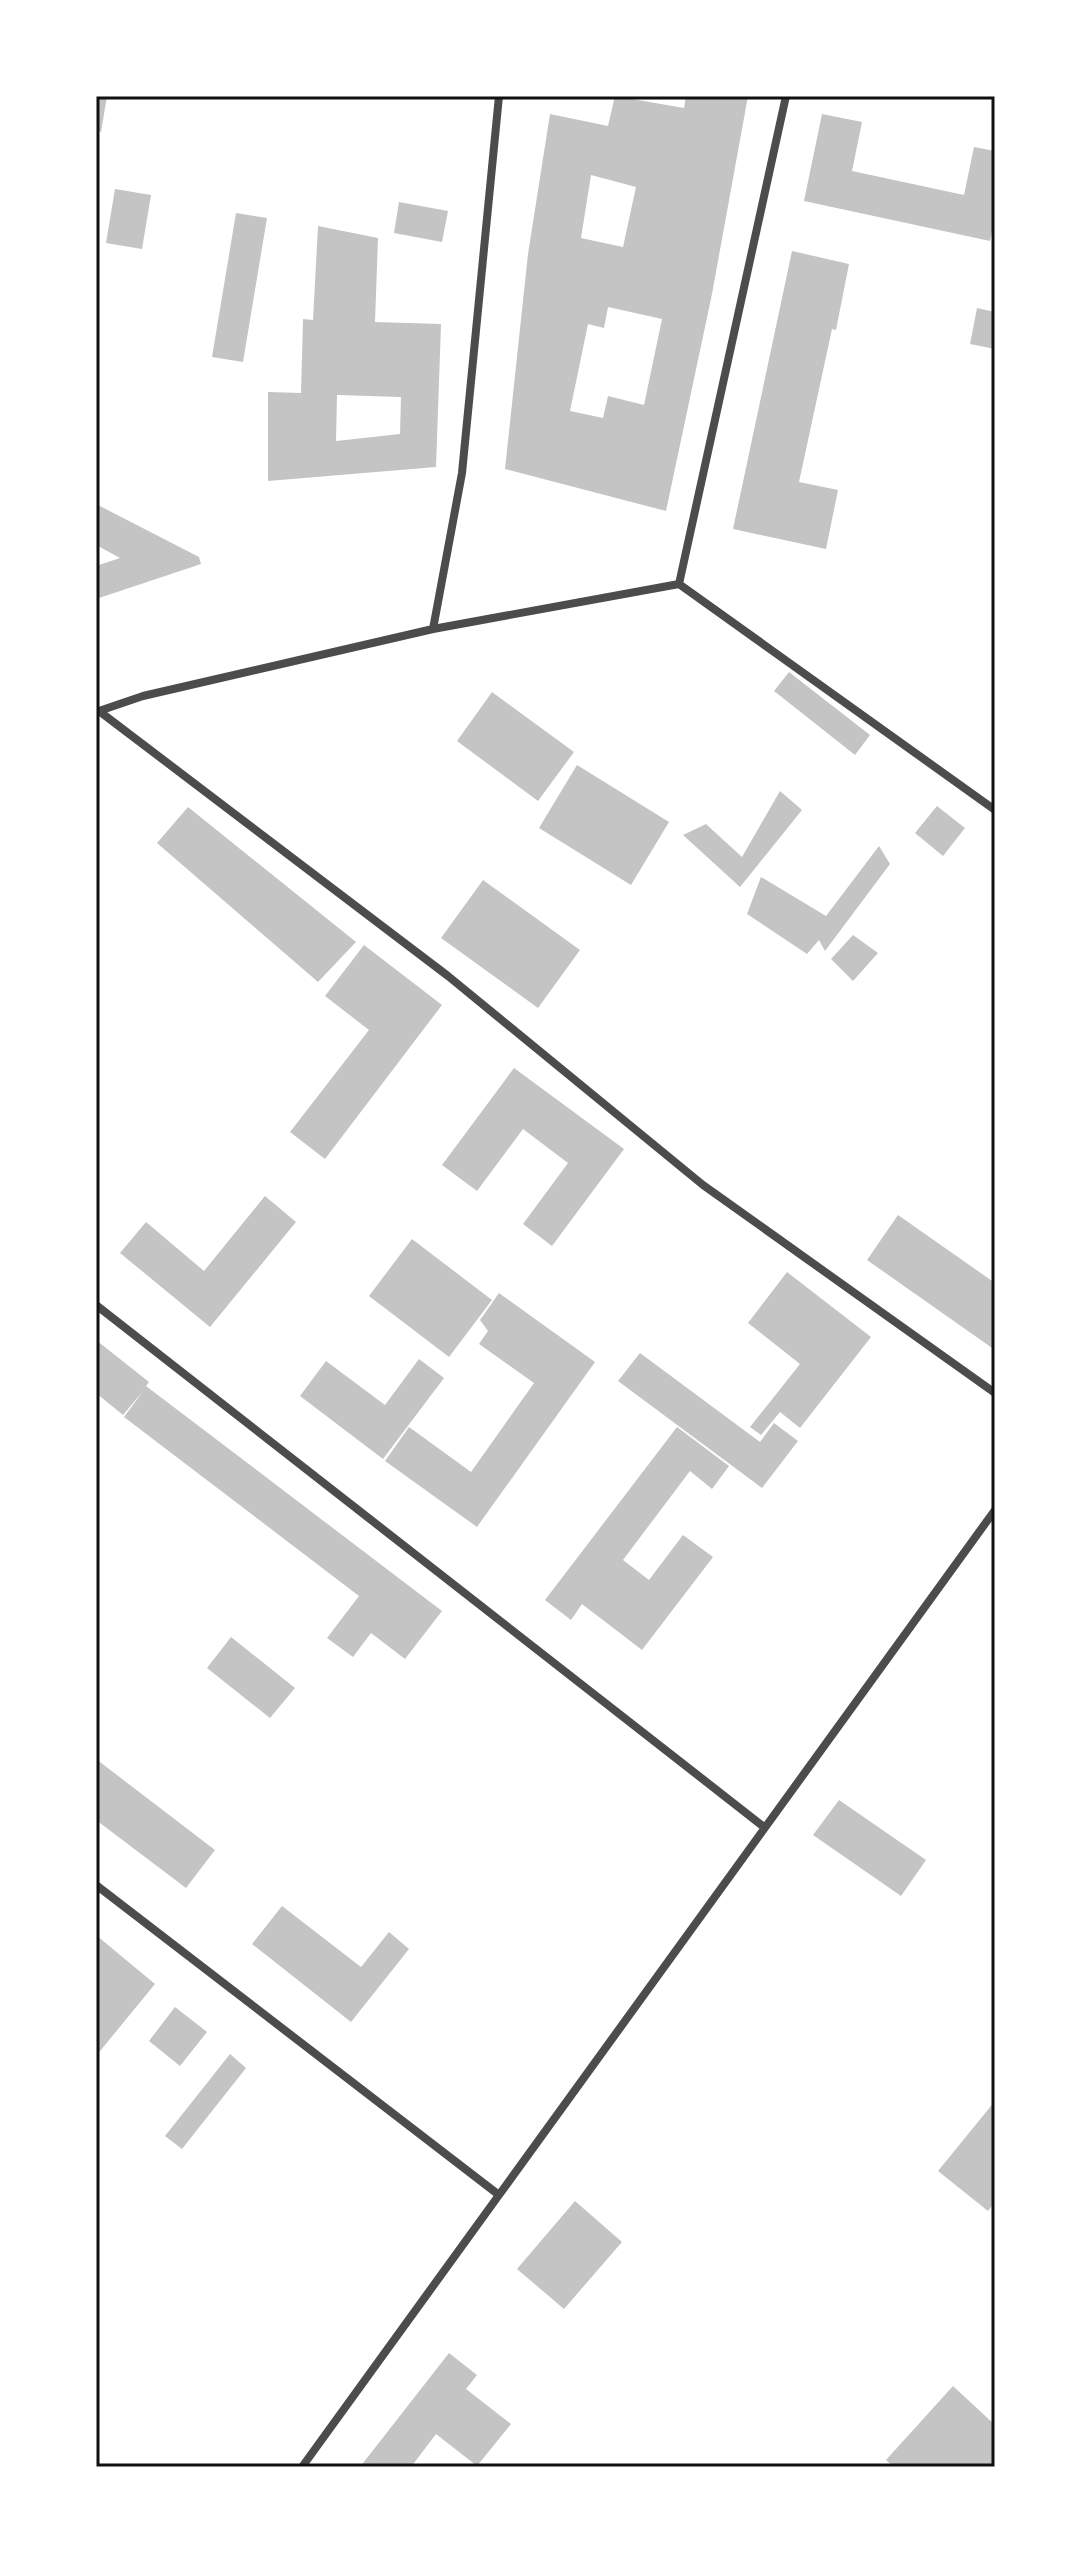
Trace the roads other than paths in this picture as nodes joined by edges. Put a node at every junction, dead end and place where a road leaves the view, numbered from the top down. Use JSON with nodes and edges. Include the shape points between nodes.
{"nodes":[{"id":1,"x":499,"y":96,"type":"edge"},
{"id":2,"x":786,"y":96,"type":"edge"},
{"id":3,"x":679,"y":584,"type":"junction"},
{"id":4,"x":433,"y":629,"type":"junction"},
{"id":5,"x":98,"y":711,"type":"edge"},
{"id":6,"x":995,"y":810,"type":"edge"},
{"id":7,"x":96,"y":1305,"type":"edge"},
{"id":8,"x":995,"y":1393,"type":"edge"},
{"id":9,"x":995,"y":1510,"type":"edge"},
{"id":10,"x":764,"y":1827,"type":"junction"},
{"id":11,"x":96,"y":1885,"type":"edge"},
{"id":12,"x":499,"y":2195,"type":"junction"},
{"id":13,"x":302,"y":2467,"type":"edge"}],
"edges":[{"from":1,"to":4,"type":"street","via":[[462,473]]},
{"from":2,"to":3,"type":"street"},
{"from":3,"to":4,"type":"street"},
{"from":3,"to":6,"type":"street"},
{"from":4,"to":5,"type":"street"},
{"from":5,"to":8,"type":"street","via":[[448,976],[703,1185]]},
{"from":7,"to":10,"type":"street"},
{"from":9,"to":10,"type":"street"},
{"from":10,"to":12,"type":"street"},
{"from":11,"to":12,"type":"street"},
{"from":12,"to":13,"type":"street"}]}
